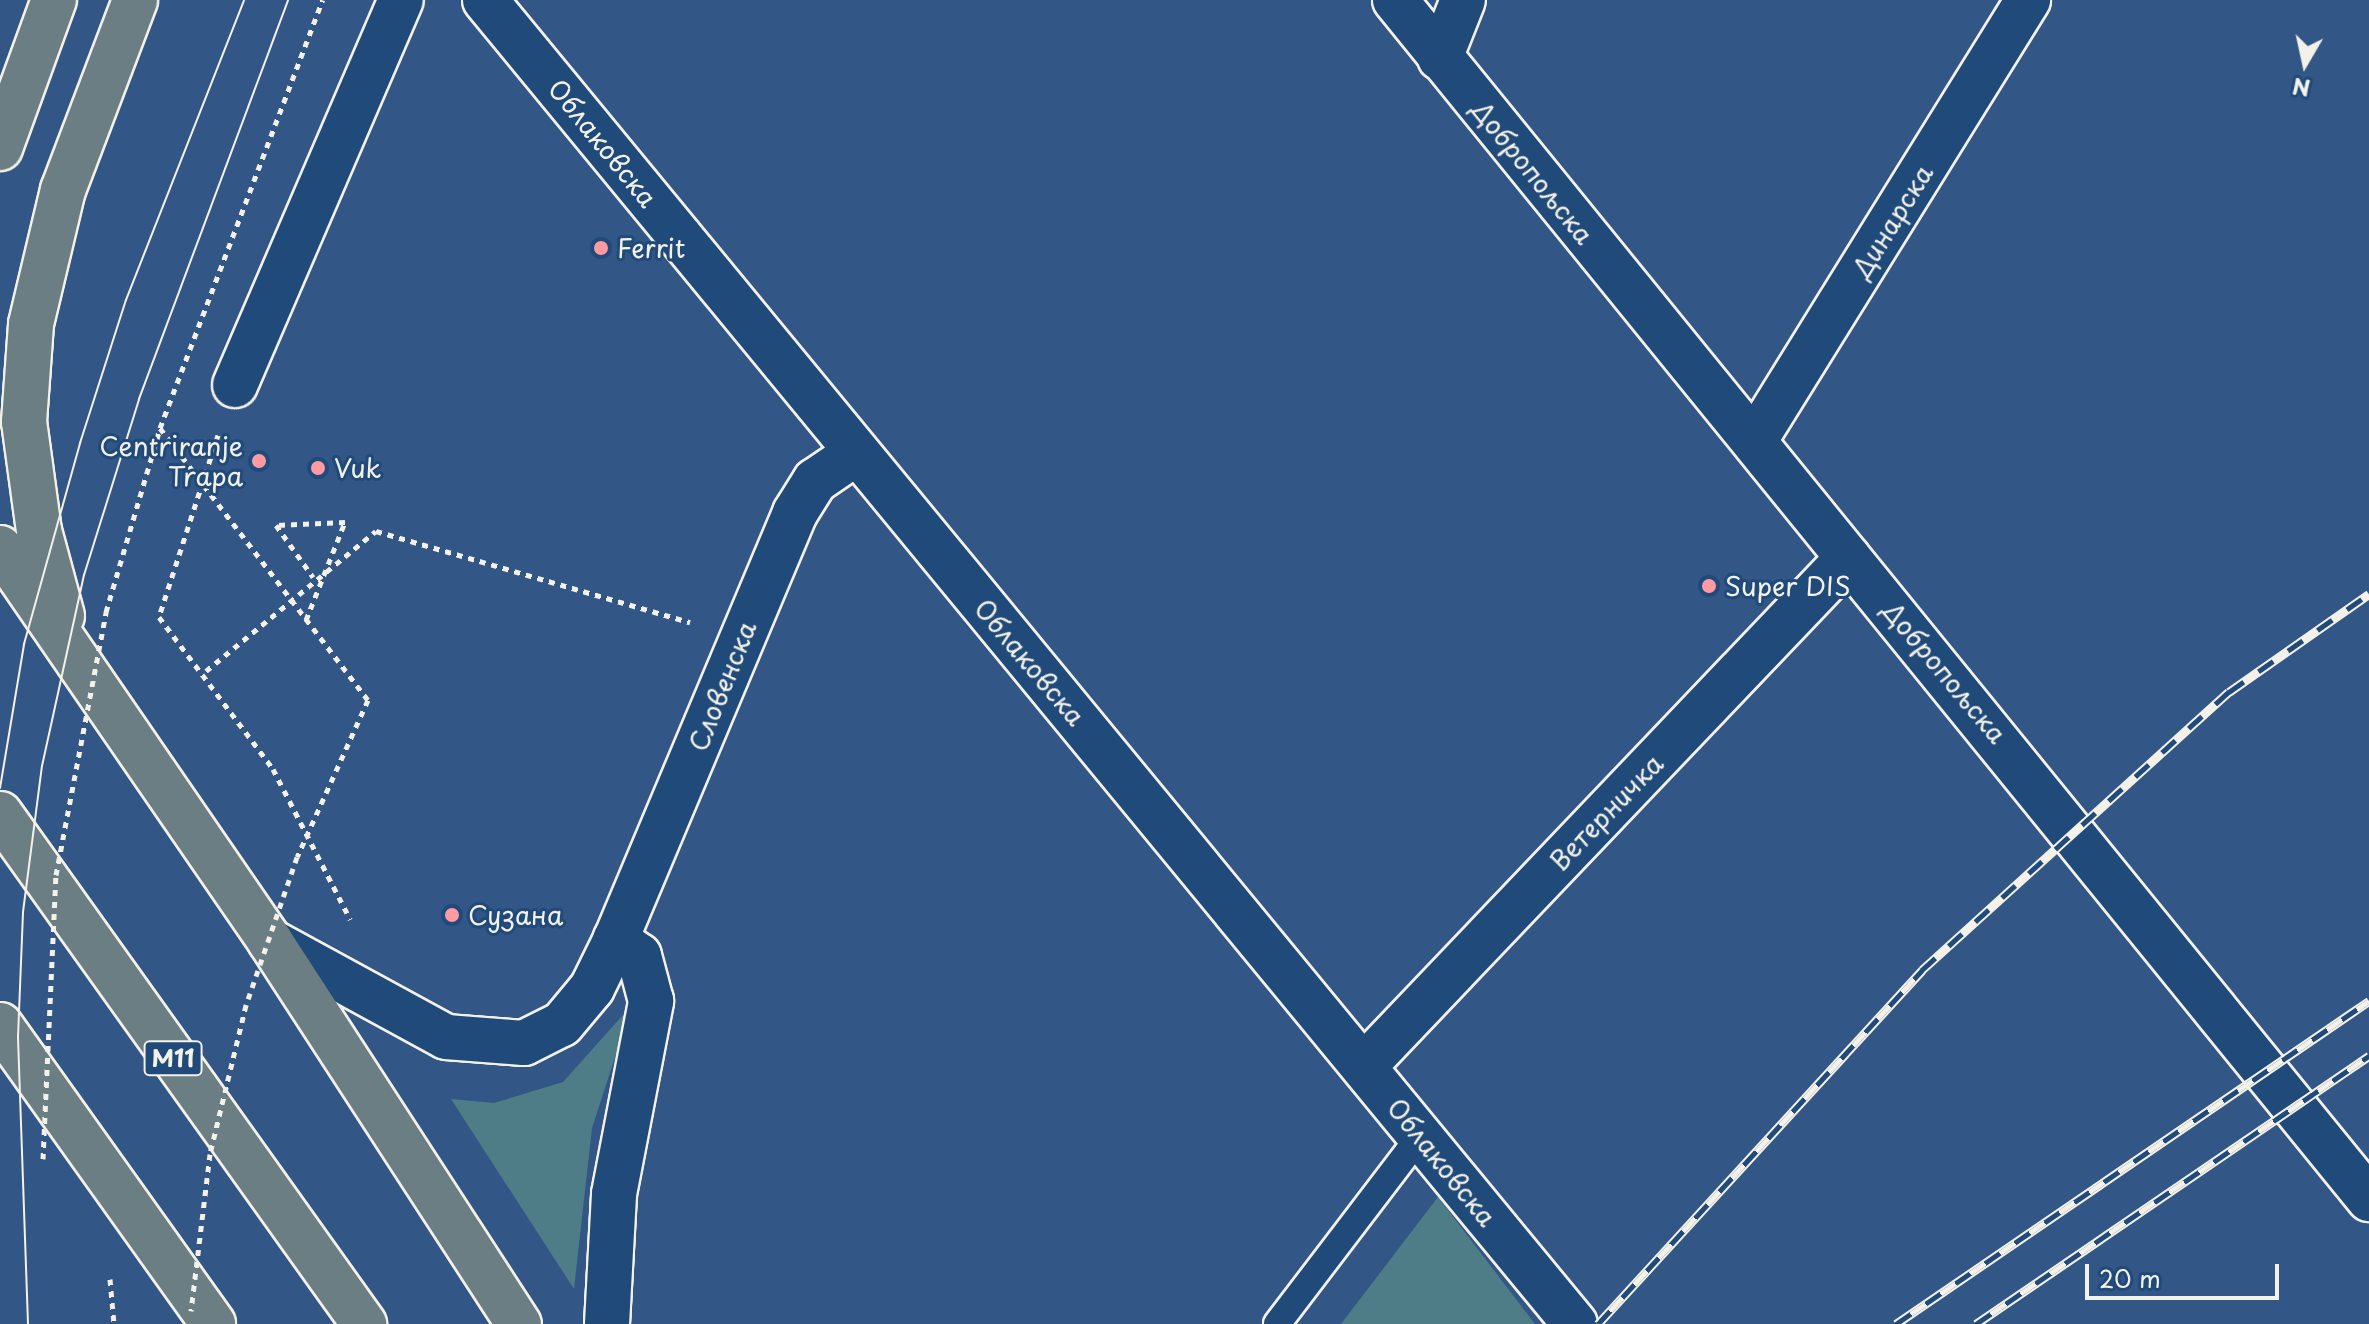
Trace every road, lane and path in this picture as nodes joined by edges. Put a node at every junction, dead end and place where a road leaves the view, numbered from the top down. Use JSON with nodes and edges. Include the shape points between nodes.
{"nodes":[{"id":1,"x":54,"y":0,"type":"edge"},
{"id":2,"x":135,"y":0,"type":"edge"},
{"id":3,"x":323,"y":0,"type":"edge"},
{"id":4,"x":401,"y":0,"type":"edge"},
{"id":5,"x":485,"y":0,"type":"edge"},
{"id":6,"x":1395,"y":0,"type":"edge"},
{"id":7,"x":1463,"y":0,"type":"edge"},
{"id":8,"x":2028,"y":0,"type":"edge"},
{"id":9,"x":1440,"y":58,"type":"junction"},
{"id":10,"x":0,"y":148,"type":"edge"},
{"id":11,"x":235,"y":385,"type":"joint"},
{"id":12,"x":160,"y":428,"type":"junction"},
{"id":13,"x":1755,"y":440,"type":"junction"},
{"id":14,"x":856,"y":453,"type":"junction"},
{"id":15,"x":0,"y":548,"type":"edge"},
{"id":16,"x":1848,"y":558,"type":"junction"},
{"id":17,"x":313,"y":577,"type":"junction"},
{"id":18,"x":306,"y":621,"type":"junction"},
{"id":19,"x":742,"y":637,"type":"junction"},
{"id":20,"x":70,"y":644,"type":"junction"},
{"id":21,"x":206,"y":671,"type":"junction"},
{"id":22,"x":0,"y":814,"type":"edge"},
{"id":23,"x":353,"y":924,"type":"dead end"},
{"id":24,"x":616,"y":939,"type":"junction"},
{"id":25,"x":270,"y":941,"type":"junction"},
{"id":26,"x":0,"y":1025,"type":"edge"},
{"id":27,"x":1364,"y":1066,"type":"junction"},
{"id":28,"x":1421,"y":1135,"type":"junction"},
{"id":29,"x":43,"y":1159,"type":"dead end"},
{"id":30,"x":2369,"y":1199,"type":"edge"},
{"id":31,"x":202,"y":1318,"type":"edge"},
{"id":32,"x":364,"y":1324,"type":"edge"},
{"id":33,"x":519,"y":1324,"type":"edge"},
{"id":34,"x":607,"y":1324,"type":"edge"},
{"id":35,"x":1277,"y":1324,"type":"edge"},
{"id":36,"x":1575,"y":1324,"type":"edge"}],
"edges":[{"from":1,"to":10,"type":"highway"},
{"from":2,"to":20,"type":"highway","via":[[63,190],[31,324],[24,422],[39,531]]},
{"from":3,"to":12,"type":"path","bridge":true},
{"from":4,"to":11,"type":"street"},
{"from":5,"to":14,"type":"street","name":"Облаковска"},
{"from":6,"to":9,"type":"street","name":"Добропољска"},
{"from":7,"to":9,"type":"street"},
{"from":8,"to":13,"type":"street","name":"Динарска"},
{"from":9,"to":13,"type":"street","name":"Добропољска"},
{"from":11,"to":21,"type":"path","via":[[159,617]]},
{"from":12,"to":18,"type":"path","bridge":true},
{"from":12,"to":29,"type":"path","bridge":true,"via":[[106,612],[56,875]]},
{"from":13,"to":16,"type":"street","name":"Добропољска"},
{"from":14,"to":19,"type":"street","name":"Словенска","via":[[815,481],[795,513]]},
{"from":14,"to":27,"type":"street","name":"Облаковска"},
{"from":15,"to":20,"type":"highway"},
{"from":16,"to":27,"type":"street","name":"Ветерничка"},
{"from":16,"to":30,"type":"street","name":"Добропољска"},
{"from":17,"to":18,"type":"path","bridge":true,"via":[[276,525],[345,522]]},
{"from":17,"to":19,"type":"path","via":[[376,531]]},
{"from":17,"to":21,"type":"path"},
{"from":18,"to":31,"type":"path","bridge":true,"via":[[368,700],[297,857],[246,1005],[210,1154]]},
{"from":19,"to":24,"type":"street","name":"Словенска"},
{"from":20,"to":25,"type":"highway"},
{"from":21,"to":23,"type":"path","via":[[273,769]]},
{"from":22,"to":32,"type":"highway","number":"M11"},
{"from":24,"to":25,"type":"street","name":"Словенска","via":[[592,988],[562,1024],[524,1043],[485,1044],[446,1037]]},
{"from":24,"to":34,"type":"street","via":[[639,956],[651,1001],[614,1194]]},
{"from":25,"to":33,"type":"highway"},
{"from":26,"to":31,"type":"highway"},
{"from":27,"to":28,"type":"street","name":"Облаковска"},
{"from":28,"to":35,"type":"lane"},
{"from":28,"to":36,"type":"street","name":"Облаковска"}]}
